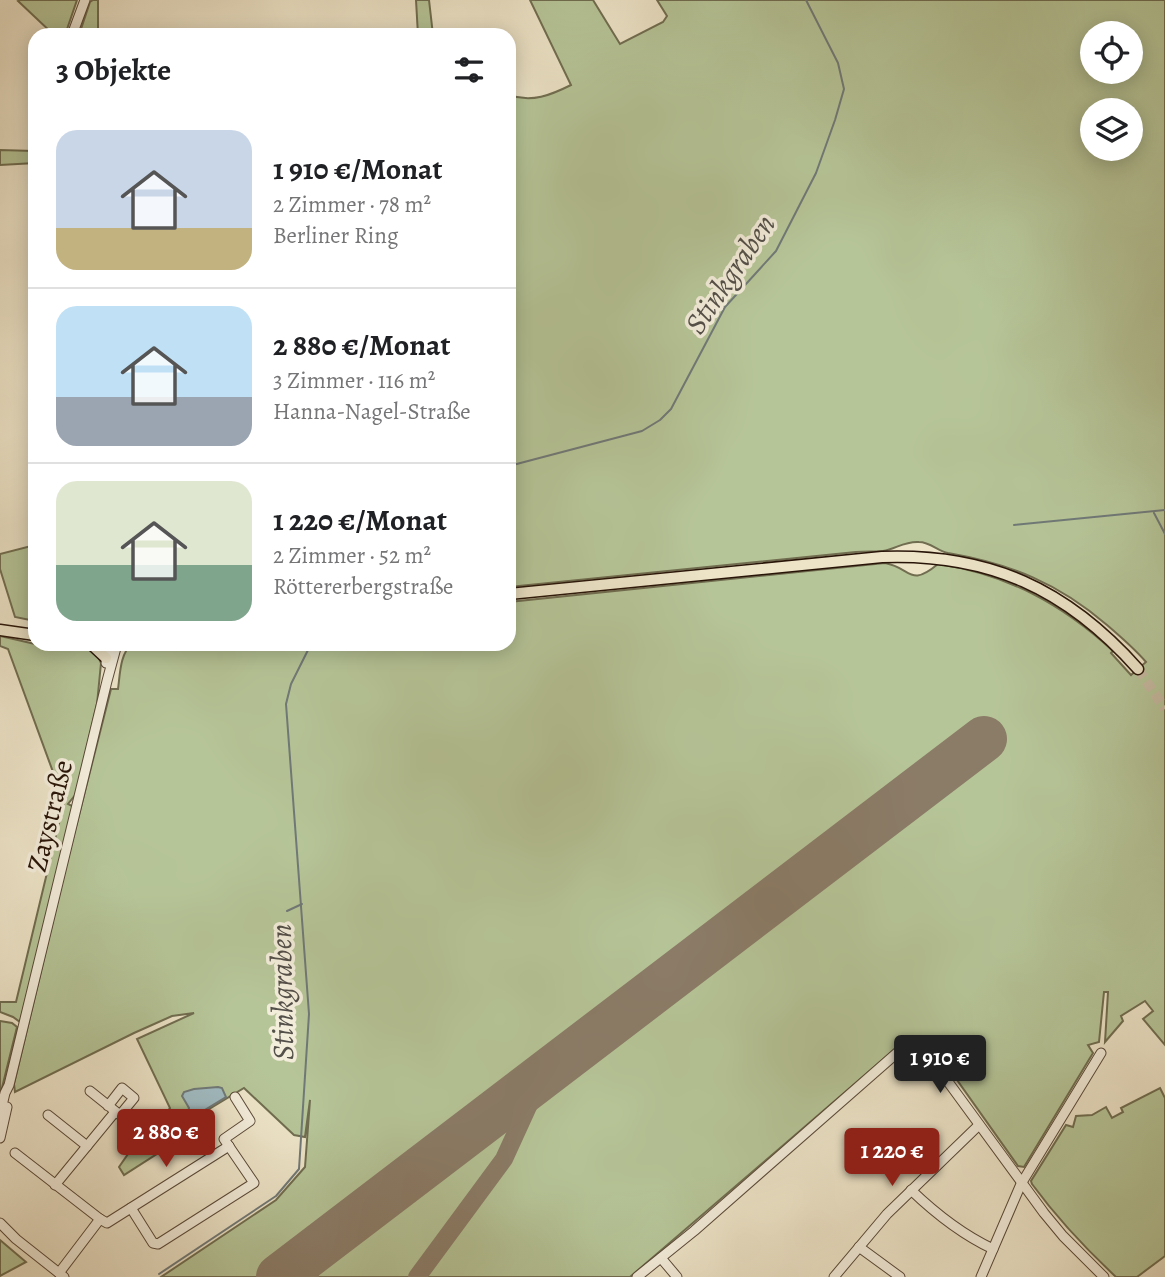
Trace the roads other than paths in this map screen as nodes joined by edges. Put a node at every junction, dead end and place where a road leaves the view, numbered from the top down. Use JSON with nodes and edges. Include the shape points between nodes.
{"nodes":[{"id":1,"x":85,"y":0,"type":"edge"},
{"id":2,"x":75,"y":28,"type":"edge"},
{"id":3,"x":516,"y":593,"type":"edge"},
{"id":4,"x":0,"y":630,"type":"edge"},
{"id":5,"x":28,"y":634,"type":"edge"},
{"id":6,"x":98,"y":651,"type":"edge"},
{"id":7,"x":106,"y":651,"type":"edge"},
{"id":8,"x":115,"y":651,"type":"edge"},
{"id":9,"x":106,"y":658,"type":"junction"},
{"id":10,"x":1138,"y":669,"type":"tunnel mouth"},
{"id":11,"x":107,"y":681,"type":"junction"},
{"id":12,"x":1101,"y":1053,"type":"dead end"},
{"id":13,"x":9,"y":1085,"type":"junction"},
{"id":14,"x":90,"y":1091,"type":"dead end"},
{"id":15,"x":235,"y":1097,"type":"dead end"},
{"id":16,"x":0,"y":1114,"type":"edge"},
{"id":17,"x":48,"y":1115,"type":"dead end"},
{"id":18,"x":979,"y":1125,"type":"junction"},
{"id":19,"x":0,"y":1138,"type":"edge"},
{"id":20,"x":87,"y":1146,"type":"junction"},
{"id":21,"x":229,"y":1146,"type":"junction"},
{"id":22,"x":15,"y":1153,"type":"dead end"},
{"id":23,"x":1021,"y":1184,"type":"junction"},
{"id":24,"x":55,"y":1185,"type":"junction"},
{"id":25,"x":911,"y":1190,"type":"junction"},
{"id":26,"x":131,"y":1208,"type":"junction"},
{"id":27,"x":100,"y":1219,"type":"junction"},
{"id":28,"x":0,"y":1223,"type":"edge"},
{"id":29,"x":0,"y":1231,"type":"edge"},
{"id":30,"x":16,"y":1239,"type":"junction"},
{"id":31,"x":859,"y":1247,"type":"junction"},
{"id":32,"x":993,"y":1249,"type":"junction"},
{"id":33,"x":660,"y":1258,"type":"junction"},
{"id":34,"x":62,"y":1275,"type":"edge"},
{"id":35,"x":637,"y":1277,"type":"edge"},
{"id":36,"x":677,"y":1277,"type":"edge"},
{"id":37,"x":834,"y":1277,"type":"edge"},
{"id":38,"x":900,"y":1277,"type":"edge"},
{"id":39,"x":981,"y":1277,"type":"edge"},
{"id":40,"x":1104,"y":1277,"type":"edge"}],
"edges":[{"from":1,"to":2,"type":"street"},
{"from":3,"to":10,"type":"main road","via":[[882,557],[950,559],[995,570],[1061,601],[1106,635]]},
{"from":4,"to":5,"type":"main road"},
{"from":6,"to":9,"type":"main road"},
{"from":7,"to":9,"type":"street","name":"Zaystraße"},
{"from":8,"to":11,"type":"street","name":"Zaystraße"},
{"from":9,"to":11,"type":"street","name":"Zaystraße"},
{"from":11,"to":13,"type":"street","name":"Zaystraße"},
{"from":12,"to":23,"type":"street"},
{"from":13,"to":16,"type":"street","name":"Zaystraße"},
{"from":13,"to":19,"type":"street","name":"Zaystraße"},
{"from":14,"to":20,"type":"street","via":[[111,1108]]},
{"from":15,"to":21,"type":"street","via":[[250,1121],[224,1139]]},
{"from":17,"to":20,"type":"street"},
{"from":18,"to":23,"type":"street"},
{"from":18,"to":25,"type":"street"},
{"from":18,"to":33,"type":"street","via":[[924,1049],[917,1043],[906,1045]]},
{"from":20,"to":24,"type":"street"},
{"from":21,"to":26,"type":"street"},
{"from":21,"to":26,"type":"street","via":[[254,1183],[158,1244]]},
{"from":22,"to":24,"type":"street"},
{"from":23,"to":32,"type":"street"},
{"from":23,"to":40,"type":"street"},
{"from":24,"to":27,"type":"street"},
{"from":25,"to":31,"type":"street"},
{"from":25,"to":32,"type":"street","via":[[946,1222]]},
{"from":26,"to":27,"type":"street","via":[[107,1223]]},
{"from":27,"to":34,"type":"street"},
{"from":28,"to":30,"type":"street"},
{"from":29,"to":30,"type":"street"},
{"from":30,"to":34,"type":"street"},
{"from":31,"to":37,"type":"street"},
{"from":31,"to":38,"type":"street"},
{"from":32,"to":39,"type":"street"},
{"from":33,"to":35,"type":"street"},
{"from":33,"to":36,"type":"street"}]}
